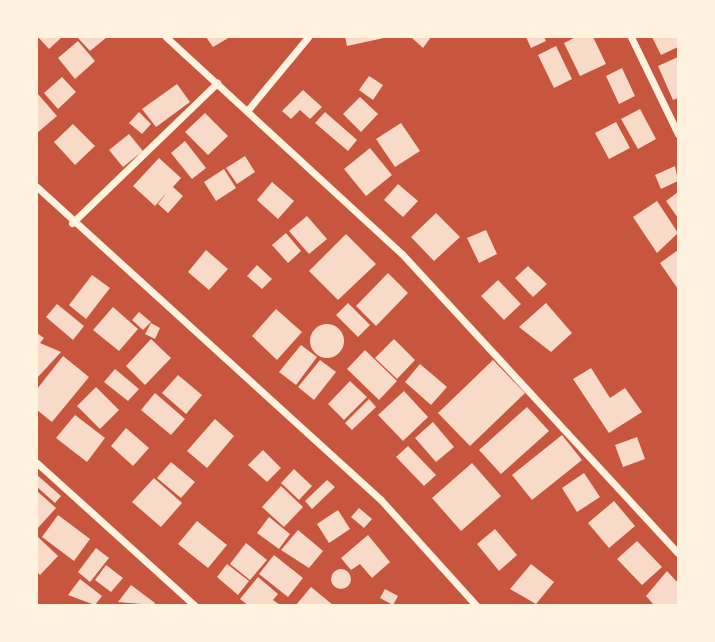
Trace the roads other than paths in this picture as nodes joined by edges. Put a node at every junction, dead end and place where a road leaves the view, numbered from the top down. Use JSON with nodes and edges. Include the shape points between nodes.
{"nodes":[{"id":1,"x":166,"y":37,"type":"edge"},
{"id":2,"x":308,"y":37,"type":"edge"},
{"id":3,"x":631,"y":37,"type":"edge"},
{"id":4,"x":217,"y":83,"type":"junction"},
{"id":5,"x":247,"y":111,"type":"junction"},
{"id":6,"x":678,"y":134,"type":"edge"},
{"id":7,"x":37,"y":187,"type":"edge"},
{"id":8,"x":72,"y":223,"type":"junction"},
{"id":9,"x":37,"y":463,"type":"edge"},
{"id":10,"x":678,"y":553,"type":"edge"},
{"id":11,"x":194,"y":605,"type":"edge"},
{"id":12,"x":477,"y":605,"type":"edge"}],
"edges":[{"from":1,"to":4,"type":"street"},
{"from":2,"to":5,"type":"street"},
{"from":3,"to":6,"type":"street"},
{"from":4,"to":5,"type":"street"},
{"from":4,"to":8,"type":"street"},
{"from":5,"to":10,"type":"street","via":[[402,254]]},
{"from":7,"to":8,"type":"street"},
{"from":8,"to":12,"type":"street","via":[[381,500]]},
{"from":9,"to":11,"type":"street"}]}
